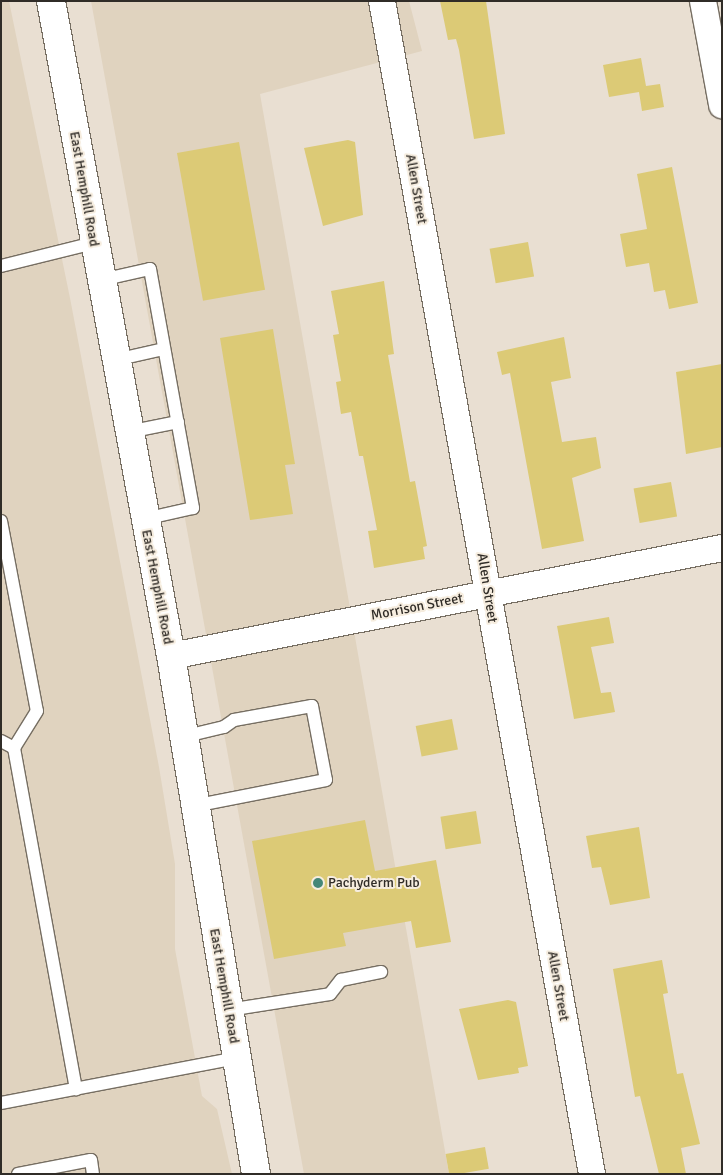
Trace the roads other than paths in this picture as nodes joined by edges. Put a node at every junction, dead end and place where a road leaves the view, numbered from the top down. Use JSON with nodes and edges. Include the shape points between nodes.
{"nodes":[{"id":1,"x":51,"y":1,"type":"edge"},
{"id":2,"x":382,"y":1,"type":"edge"},
{"id":3,"x":703,"y":1,"type":"edge"},
{"id":4,"x":722,"y":105,"type":"edge"},
{"id":5,"x":94,"y":243,"type":"junction"},
{"id":6,"x":1,"y":266,"type":"edge"},
{"id":7,"x":101,"y":280,"type":"junction"},
{"id":8,"x":164,"y":349,"type":"junction"},
{"id":9,"x":115,"y":360,"type":"junction"},
{"id":10,"x":178,"y":422,"type":"junction"},
{"id":11,"x":128,"y":432,"type":"junction"},
{"id":12,"x":144,"y":519,"type":"junction"},
{"id":13,"x":1,"y":521,"type":"edge"},
{"id":14,"x":722,"y":548,"type":"edge"},
{"id":15,"x":489,"y":593,"type":"junction"},
{"id":16,"x":171,"y":656,"type":"junction"},
{"id":17,"x":181,"y":737,"type":"junction"},
{"id":18,"x":1,"y":740,"type":"edge"},
{"id":19,"x":14,"y":748,"type":"junction"},
{"id":20,"x":194,"y":806,"type":"junction"},
{"id":21,"x":382,"y":972,"type":"dead end"},
{"id":22,"x":228,"y":1010,"type":"junction"},
{"id":23,"x":237,"y":1058,"type":"junction"},
{"id":24,"x":76,"y":1088,"type":"junction"},
{"id":25,"x":1,"y":1102,"type":"edge"},
{"id":26,"x":24,"y":1173,"type":"edge"},
{"id":27,"x":94,"y":1174,"type":"edge"},
{"id":28,"x":256,"y":1174,"type":"edge"},
{"id":29,"x":592,"y":1174,"type":"edge"}],
"edges":[{"from":1,"to":5,"type":"street","name":"East Hemphill Road"},
{"from":2,"to":15,"type":"street","name":"Allen Street"},
{"from":3,"to":4,"type":"street"},
{"from":5,"to":6,"type":"lane"},
{"from":5,"to":7,"type":"street","name":"East Hemphill Road"},
{"from":7,"to":8,"type":"lane","via":[[150,269]]},
{"from":7,"to":9,"type":"street","name":"East Hemphill Road"},
{"from":8,"to":9,"type":"lane"},
{"from":8,"to":10,"type":"lane"},
{"from":9,"to":11,"type":"street","name":"East Hemphill Road"},
{"from":10,"to":11,"type":"lane"},
{"from":10,"to":12,"type":"lane","via":[[193,508]]},
{"from":11,"to":12,"type":"street","name":"East Hemphill Road"},
{"from":12,"to":16,"type":"street","name":"East Hemphill Road"},
{"from":13,"to":19,"type":"lane","via":[[37,711]]},
{"from":14,"to":15,"type":"street","name":"Morrison Street"},
{"from":15,"to":16,"type":"street","name":"Morrison Street"},
{"from":15,"to":29,"type":"street","name":"Allen Street"},
{"from":16,"to":17,"type":"street","name":"East Hemphill Road"},
{"from":17,"to":20,"type":"street","name":"East Hemphill Road"},
{"from":17,"to":20,"type":"lane","via":[[224,728],[234,720],[312,706],[326,780]]},
{"from":18,"to":19,"type":"lane"},
{"from":19,"to":24,"type":"lane"},
{"from":20,"to":22,"type":"street","name":"East Hemphill Road"},
{"from":21,"to":22,"type":"lane","via":[[342,980],[330,994]]},
{"from":22,"to":23,"type":"street","name":"East Hemphill Road"},
{"from":23,"to":24,"type":"lane"},
{"from":23,"to":28,"type":"street","name":"East Hemphill Road"},
{"from":24,"to":25,"type":"lane"},
{"from":26,"to":27,"type":"lane","via":[[91,1160]]}]}
